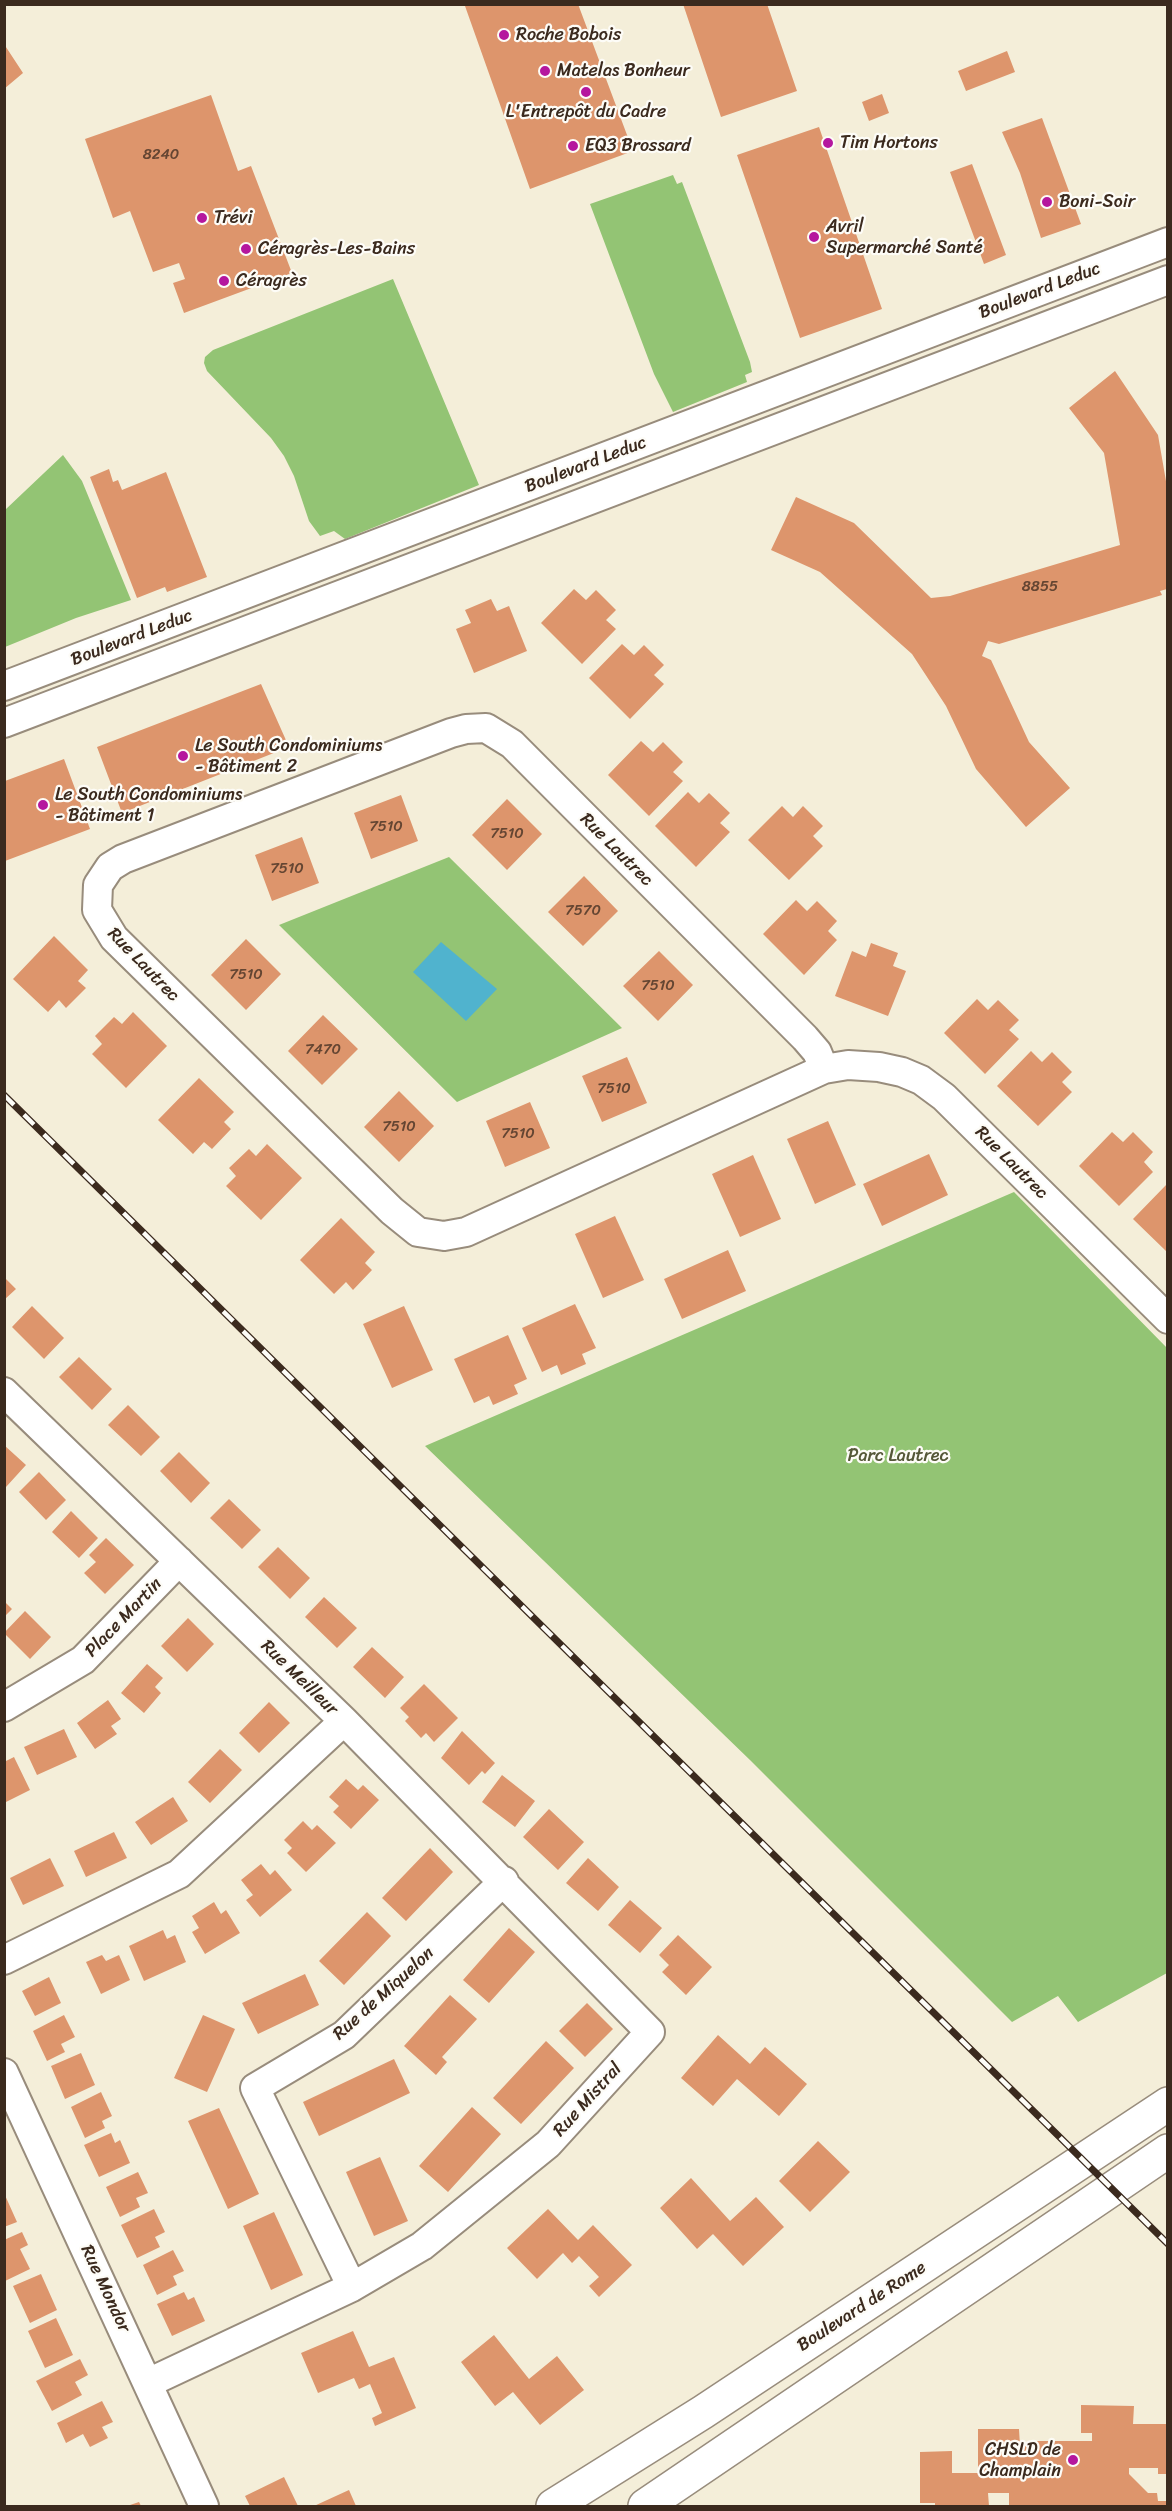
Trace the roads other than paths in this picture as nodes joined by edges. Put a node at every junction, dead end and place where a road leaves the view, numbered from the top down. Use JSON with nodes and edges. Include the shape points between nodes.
{"nodes":[{"id":1,"x":1167,"y":242,"type":"edge"},
{"id":2,"x":1167,"y":280,"type":"edge"},
{"id":3,"x":4,"y":686,"type":"edge"},
{"id":4,"x":4,"y":723,"type":"edge"},
{"id":5,"x":825,"y":1069,"type":"junction"},
{"id":6,"x":1167,"y":1319,"type":"edge"},
{"id":7,"x":4,"y":1392,"type":"edge"},
{"id":8,"x":179,"y":1561,"type":"junction"},
{"id":9,"x":4,"y":1707,"type":"edge"},
{"id":10,"x":344,"y":1721,"type":"junction"},
{"id":11,"x":504,"y":1881,"type":"junction"},
{"id":12,"x":4,"y":1960,"type":"edge"},
{"id":13,"x":4,"y":2073,"type":"edge"},
{"id":14,"x":1167,"y":2104,"type":"edge"},
{"id":15,"x":1167,"y":2151,"type":"edge"},
{"id":16,"x":352,"y":2287,"type":"junction"},
{"id":17,"x":148,"y":2383,"type":"junction"},
{"id":18,"x":204,"y":2506,"type":"edge"},
{"id":19,"x":553,"y":2506,"type":"edge"},
{"id":20,"x":645,"y":2506,"type":"edge"}],
"edges":[{"from":1,"to":3,"type":"street","name":"Boulevard Leduc"},
{"from":2,"to":4,"type":"street","name":"Boulevard Leduc"},
{"from":5,"to":5,"type":"street","name":"Rue Lautrec","via":[[805,1038],[512,744],[486,728],[451,733],[123,859],[105,873],[96,891],[99,916],[114,938],[392,1211],[410,1227],[426,1234],[466,1232]]},
{"from":5,"to":6,"type":"street","name":"Rue Lautrec","via":[[855,1065],[895,1070],[937,1091]]},
{"from":7,"to":8,"type":"street","name":"Rue Meilleur"},
{"from":8,"to":9,"type":"street","name":"Place Martin","via":[[83,1660]]},
{"from":8,"to":10,"type":"street","name":"Rue Meilleur"},
{"from":10,"to":11,"type":"street","name":"Rue Mistral"},
{"from":10,"to":12,"type":"street","name":"Rue Meilleur","via":[[179,1874]]},
{"from":11,"to":16,"type":"street","name":"Rue de Miquelon","via":[[344,2035],[255,2088]]},
{"from":11,"to":16,"type":"street","name":"Rue Mistral","via":[[650,2032],[548,2144],[422,2246]]},
{"from":13,"to":17,"type":"street","name":"Rue Mondor"},
{"from":14,"to":19,"type":"main road","name":"Boulevard de Rome","via":[[694,2418]]},
{"from":15,"to":20,"type":"main road"},
{"from":16,"to":17,"type":"street","name":"Rue Mistral"},
{"from":17,"to":18,"type":"street","name":"Rue Mondor"}]}
